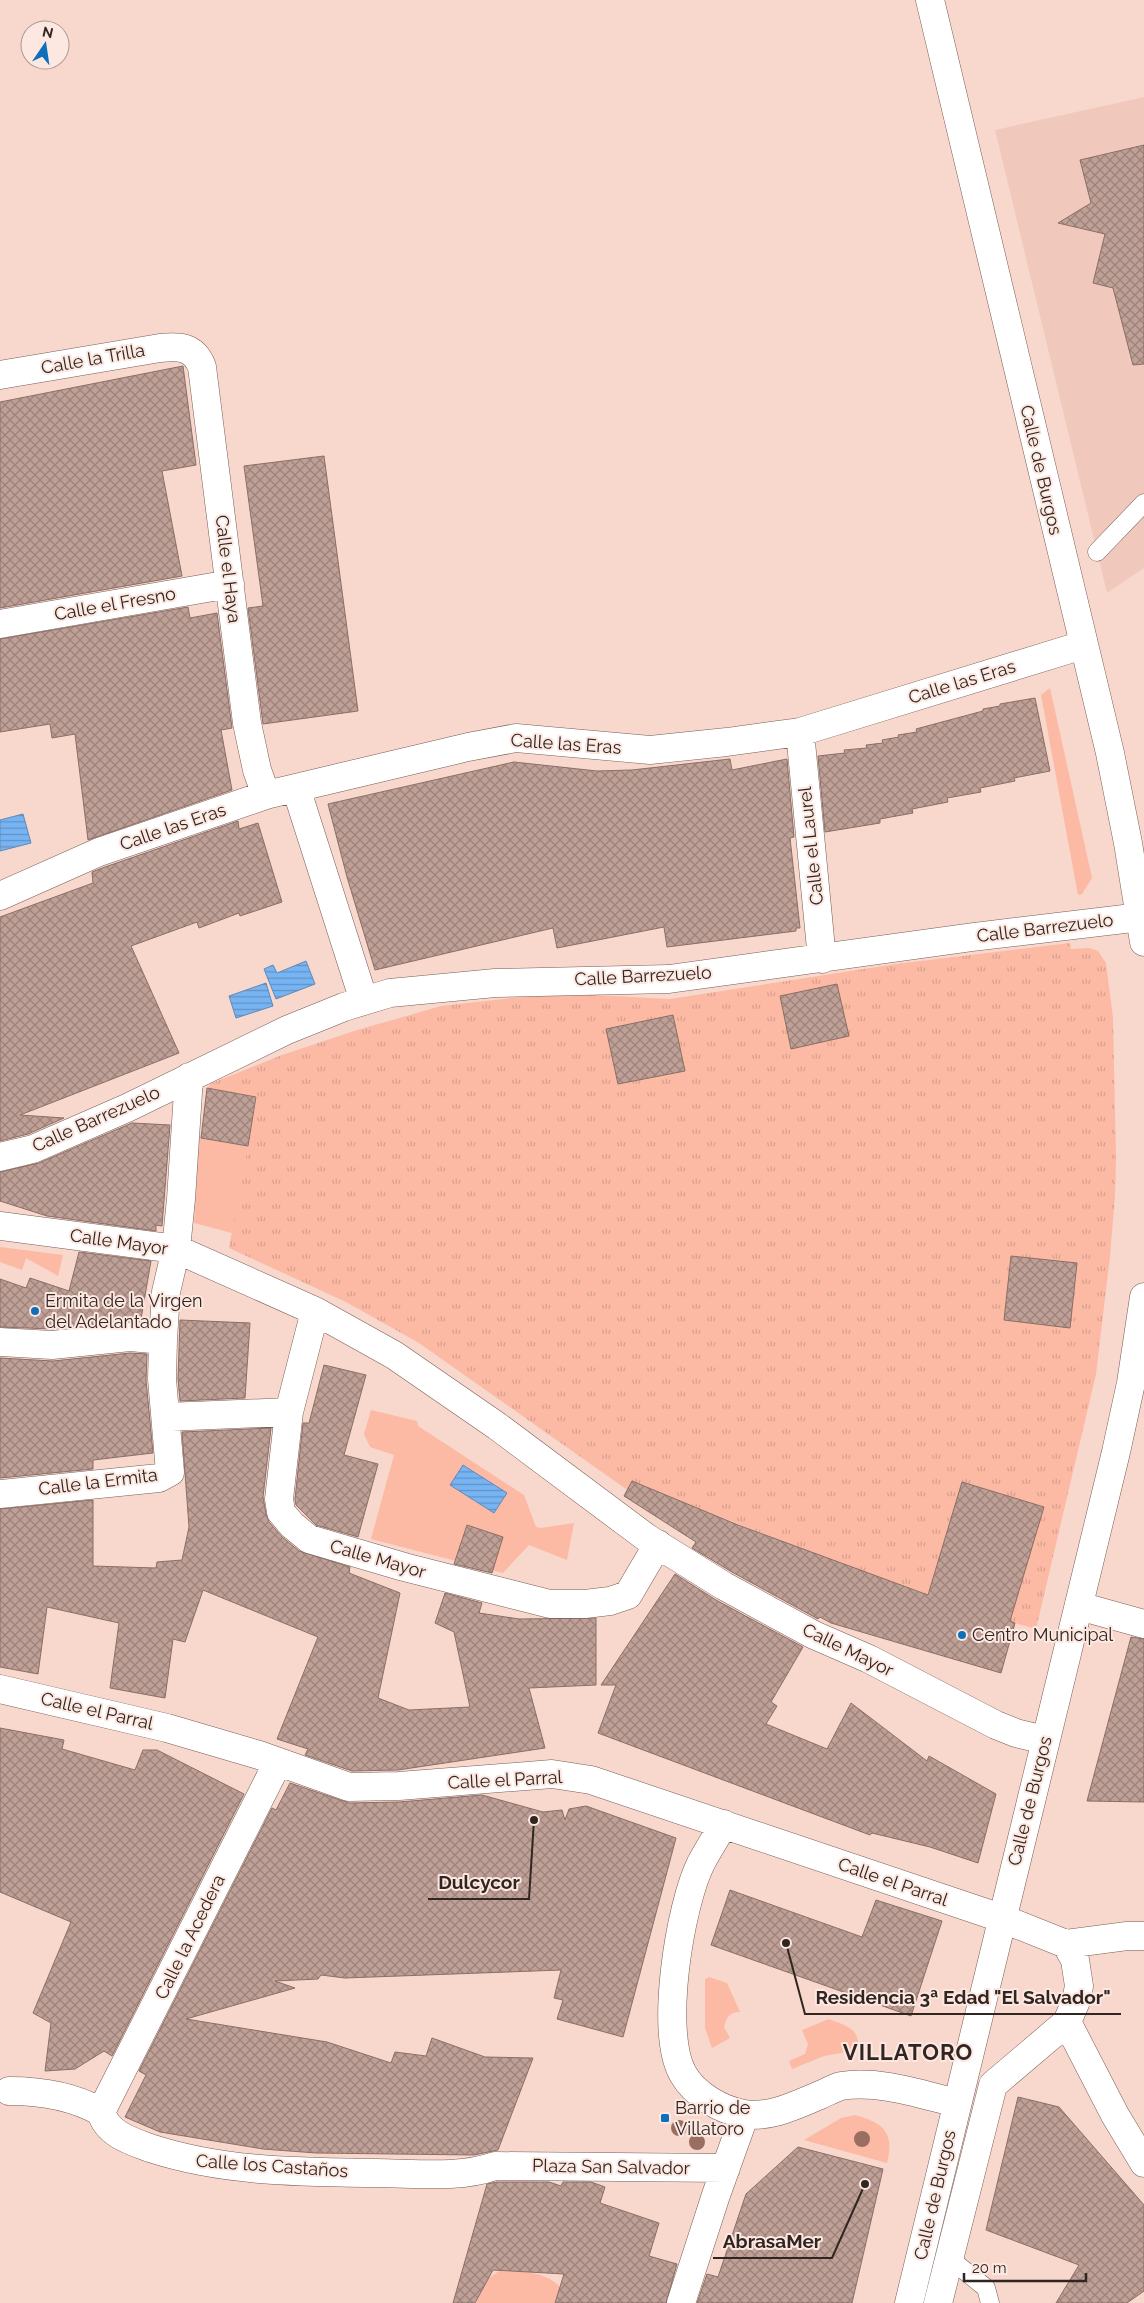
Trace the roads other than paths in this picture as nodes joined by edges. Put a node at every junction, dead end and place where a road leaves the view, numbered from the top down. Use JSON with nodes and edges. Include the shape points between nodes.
{"nodes":[{"id":1,"x":930,"y":0,"type":"edge"},
{"id":2,"x":186,"y":348,"type":"joint"},
{"id":3,"x":0,"y":375,"type":"edge"},
{"id":4,"x":1144,"y":503,"type":"edge"},
{"id":5,"x":1097,"y":552,"type":"dead end"},
{"id":6,"x":230,"y":584,"type":"junction"},
{"id":7,"x":0,"y":624,"type":"edge"},
{"id":8,"x":1083,"y":645,"type":"junction"},
{"id":9,"x":800,"y":732,"type":"junction"},
{"id":10,"x":296,"y":788,"type":"junction"},
{"id":11,"x":266,"y":795,"type":"junction"},
{"id":12,"x":0,"y":896,"type":"edge"},
{"id":13,"x":1143,"y":929,"type":"edge"},
{"id":14,"x":822,"y":959,"type":"junction"},
{"id":15,"x":364,"y":1001,"type":"junction"},
{"id":16,"x":189,"y":1077,"type":"junction"},
{"id":17,"x":0,"y":1157,"type":"edge"},
{"id":18,"x":0,"y":1226,"type":"edge"},
{"id":19,"x":176,"y":1249,"type":"junction"},
{"id":20,"x":1144,"y":1297,"type":"edge"},
{"id":21,"x":315,"y":1311,"type":"junction"},
{"id":22,"x":163,"y":1340,"type":"junction"},
{"id":23,"x":0,"y":1342,"type":"edge"},
{"id":24,"x":289,"y":1412,"type":"junction"},
{"id":25,"x":166,"y":1417,"type":"junction"},
{"id":26,"x":0,"y":1494,"type":"edge"},
{"id":27,"x":658,"y":1544,"type":"junction"},
{"id":28,"x":1079,"y":1606,"type":"junction"},
{"id":29,"x":1144,"y":1624,"type":"edge"},
{"id":30,"x":0,"y":1689,"type":"edge"},
{"id":31,"x":1045,"y":1740,"type":"junction"},
{"id":32,"x":278,"y":1762,"type":"junction"},
{"id":33,"x":724,"y":1824,"type":"junction"},
{"id":34,"x":1001,"y":1918,"type":"junction"},
{"id":35,"x":1144,"y":1936,"type":"edge"},
{"id":36,"x":1066,"y":1944,"type":"junction"},
{"id":37,"x":1067,"y":2022,"type":"junction"},
{"id":38,"x":9,"y":2091,"type":"dead end"},
{"id":39,"x":957,"y":2103,"type":"junction"},
{"id":40,"x":101,"y":2112,"type":"junction"},
{"id":41,"x":745,"y":2114,"type":"junction"},
{"id":42,"x":1144,"y":2162,"type":"edge"},
{"id":43,"x":495,"y":2166,"type":"joint"},
{"id":44,"x":726,"y":2168,"type":"junction"},
{"id":45,"x":949,"y":2258,"type":"junction"},
{"id":46,"x":681,"y":2303,"type":"edge"},
{"id":47,"x":909,"y":2303,"type":"edge"},
{"id":48,"x":938,"y":2303,"type":"edge"},
{"id":49,"x":990,"y":2303,"type":"edge"}],
"edges":[{"from":1,"to":8,"type":"street","name":"Calle de Burgos"},
{"from":2,"to":3,"type":"street","name":"Calle la Trilla","via":[[160,348]]},
{"from":2,"to":6,"type":"street","name":"Calle el Haya","via":[[196,353],[202,367]]},
{"from":4,"to":5,"type":"lane"},
{"from":6,"to":7,"type":"street","name":"Calle el Fresno"},
{"from":6,"to":11,"type":"street","name":"Calle el Haya","via":[[247,723]]},
{"from":8,"to":9,"type":"street","name":"Calle las Eras"},
{"from":8,"to":13,"type":"street","name":"Calle de Burgos","via":[[1110,753]]},
{"from":9,"to":10,"type":"street","name":"Calle las Eras","via":[[650,750],[538,739],[499,740]]},
{"from":9,"to":14,"type":"street","name":"Calle el Laurel"},
{"from":10,"to":11,"type":"street","name":"Calle las Eras"},
{"from":10,"to":15,"type":"street"},
{"from":11,"to":12,"type":"street","name":"Calle las Eras","via":[[99,852]]},
{"from":13,"to":14,"type":"street","name":"Calle Barrezuelo","via":[[973,937]]},
{"from":14,"to":15,"type":"street","name":"Calle Barrezuelo","via":[[669,979],[450,987],[390,993]]},
{"from":15,"to":16,"type":"street","name":"Calle Barrezuelo","via":[[287,1030]]},
{"from":16,"to":17,"type":"street","name":"Calle Barrezuelo","via":[[56,1139]]},
{"from":16,"to":19,"type":"street","name":"Calle Barrezuelo"},
{"from":18,"to":19,"type":"street","name":"Calle Mayor"},
{"from":19,"to":21,"type":"street","name":"Calle Mayor"},
{"from":19,"to":22,"type":"street","name":"Calle la Ermita","via":[[166,1292]]},
{"from":20,"to":28,"type":"street","name":"Calle de Burgos","via":[[1131,1383]]},
{"from":21,"to":24,"type":"street","name":"Calle Mayor"},
{"from":21,"to":27,"type":"street","name":"Calle Mayor","via":[[394,1355]]},
{"from":22,"to":23,"type":"street","via":[[110,1338],[52,1344]]},
{"from":22,"to":25,"type":"street","name":"Calle la Ermita","via":[[162,1379]]},
{"from":24,"to":25,"type":"street"},
{"from":24,"to":27,"type":"street","name":"Calle Mayor","via":[[280,1512],[309,1539],[550,1604],[585,1604],[628,1595]]},
{"from":25,"to":26,"type":"street","name":"Calle la Ermita","via":[[170,1472],[159,1478]]},
{"from":27,"to":31,"type":"street","name":"Calle Mayor","via":[[724,1586],[814,1635],[996,1725]]},
{"from":28,"to":29,"type":"street"},
{"from":28,"to":31,"type":"street","name":"Calle de Burgos"},
{"from":30,"to":32,"type":"street","name":"Calle el Parral","via":[[166,1728]]},
{"from":31,"to":34,"type":"street","name":"Calle de Burgos"},
{"from":32,"to":33,"type":"street","name":"Calle el Parral","via":[[349,1787],[552,1774],[574,1777],[609,1784]]},
{"from":32,"to":40,"type":"street","name":"Calle la Acedera"},
{"from":33,"to":34,"type":"street","name":"Calle el Parral"},
{"from":33,"to":41,"type":"street","via":[[700,1864],[677,1950],[672,2038],[683,2074],[692,2085],[723,2108]]},
{"from":34,"to":36,"type":"street","name":"Calle el Parral"},
{"from":34,"to":39,"type":"street","name":"Calle de Burgos"},
{"from":35,"to":36,"type":"street"},
{"from":36,"to":37,"type":"street","via":[[1075,1960],[1079,1986]]},
{"from":37,"to":42,"type":"street","via":[[1115,2115]]},
{"from":37,"to":45,"type":"street","name":"Calle de Burgos","via":[[993,2085]]},
{"from":38,"to":40,"type":"street","name":"Calle los Castaños","via":[[28,2091],[82,2101]]},
{"from":39,"to":41,"type":"street","via":[[884,2086],[861,2084],[839,2086],[770,2114]]},
{"from":39,"to":47,"type":"street","name":"Calle de Burgos"},
{"from":40,"to":43,"type":"street","name":"Calle los Castaños","via":[[104,2122],[118,2135],[181,2158],[210,2164],[314,2172],[432,2173],[477,2172]]},
{"from":41,"to":44,"type":"street"},
{"from":43,"to":44,"type":"street","name":"Plaza San Salvador"},
{"from":44,"to":46,"type":"street"},
{"from":45,"to":48,"type":"street","name":"Calle de Burgos"},
{"from":45,"to":49,"type":"lane","name":"Calle de Burgos","via":[[986,2288]]}]}
